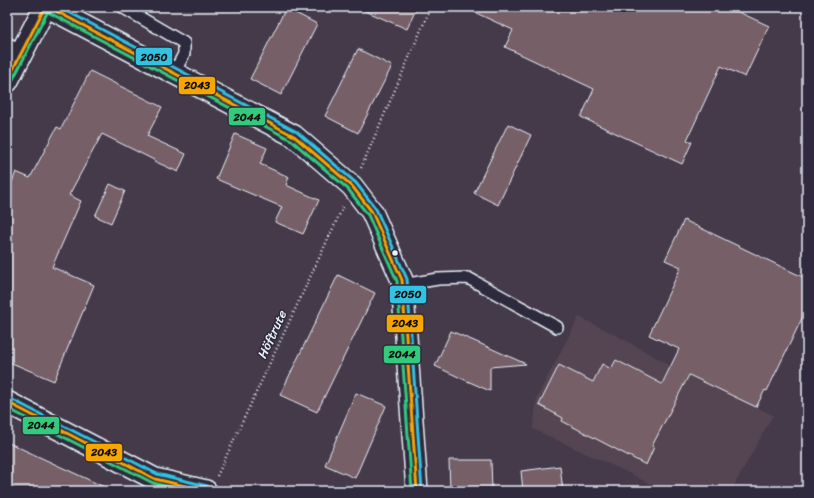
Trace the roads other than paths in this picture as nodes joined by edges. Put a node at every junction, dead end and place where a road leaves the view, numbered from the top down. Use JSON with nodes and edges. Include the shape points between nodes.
{"nodes":[{"id":1,"x":46,"y":7,"type":"edge"},
{"id":2,"x":122,"y":7,"type":"edge"},
{"id":3,"x":15,"y":47,"type":"edge"},
{"id":4,"x":174,"y":73,"type":"junction"},
{"id":5,"x":7,"y":81,"type":"edge"},
{"id":6,"x":402,"y":285,"type":"junction"},
{"id":7,"x":558,"y":327,"type":"dead end"},
{"id":8,"x":7,"y":402,"type":"edge"},
{"id":9,"x":211,"y":484,"type":"edge"},
{"id":10,"x":152,"y":485,"type":"edge"},
{"id":11,"x":417,"y":491,"type":"edge"}],
"edges":[{"from":1,"to":3,"type":"main road"},
{"from":1,"to":4,"type":"street"},
{"from":2,"to":4,"type":"lane","via":[[184,43],[184,54]]},
{"from":3,"to":5,"type":"main road"},
{"from":4,"to":6,"type":"street","via":[[294,136],[352,186],[372,212]]},
{"from":6,"to":7,"type":"lane","via":[[438,279],[468,278]]},
{"from":6,"to":11,"type":"street"},
{"from":8,"to":10,"type":"street"},
{"from":9,"to":10,"type":"street"}]}
